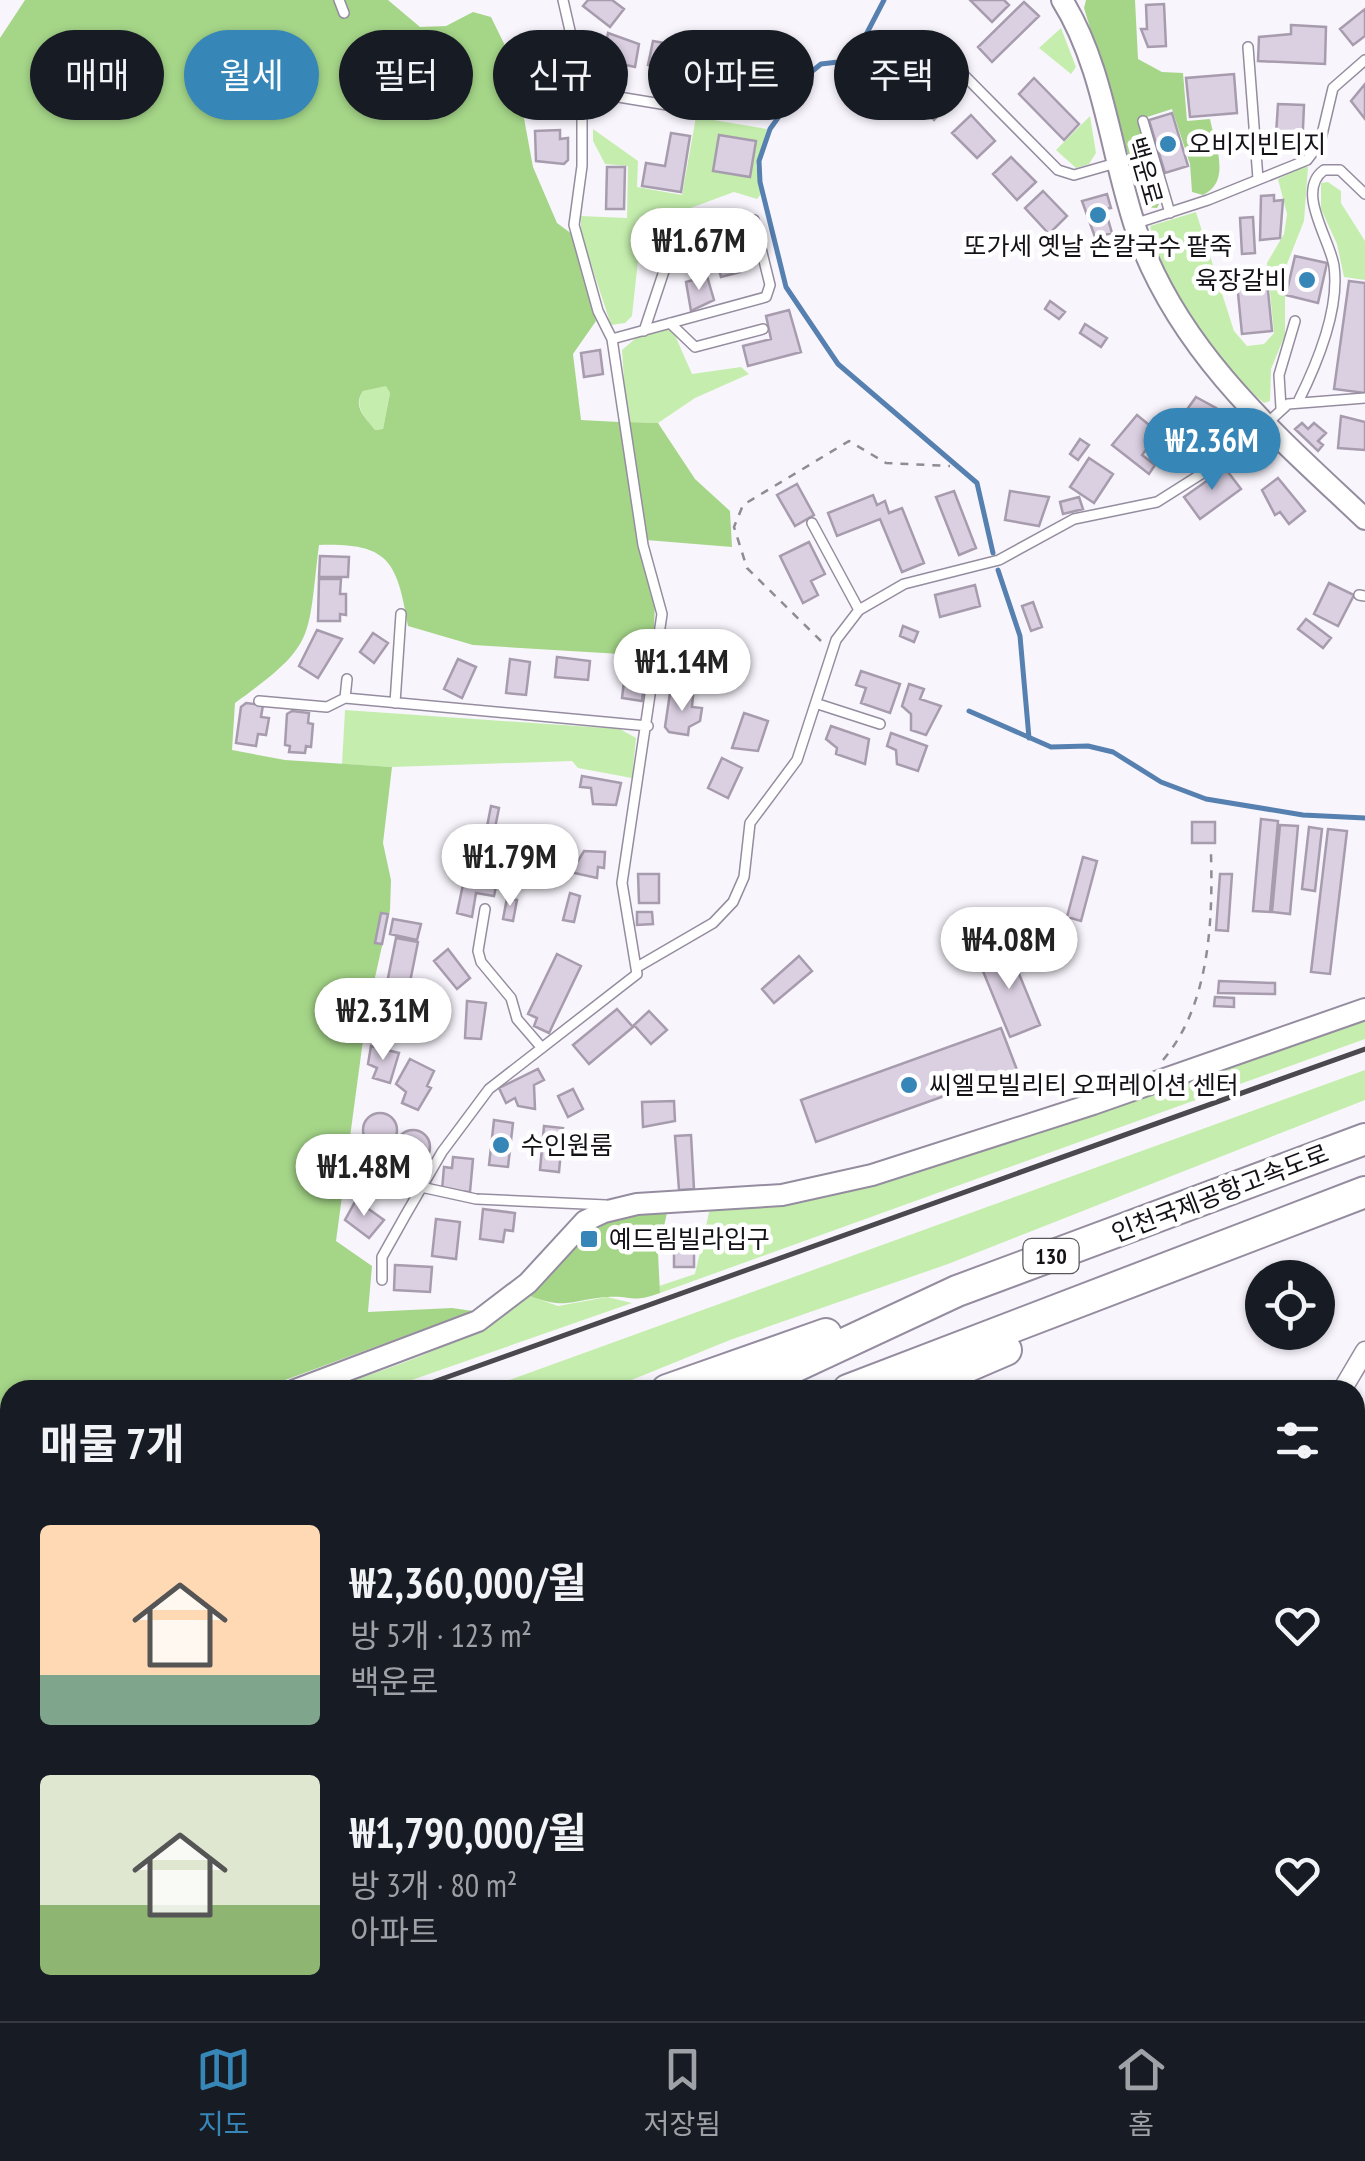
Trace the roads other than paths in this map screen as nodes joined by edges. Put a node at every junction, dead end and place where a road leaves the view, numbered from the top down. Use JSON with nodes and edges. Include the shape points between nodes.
{"nodes":[{"id":1,"x":339,"y":0,"type":"edge"},
{"id":2,"x":563,"y":0,"type":"edge"},
{"id":3,"x":1067,"y":2,"type":"edge"},
{"id":4,"x":344,"y":13,"type":"dead end"},
{"id":5,"x":572,"y":30,"type":"edge"},
{"id":6,"x":1248,"y":46,"type":"dead end"},
{"id":7,"x":1365,"y":60,"type":"edge"},
{"id":8,"x":969,"y":80,"type":"edge"},
{"id":9,"x":582,"y":120,"type":"edge"},
{"id":10,"x":1143,"y":121,"type":"dead end"},
{"id":11,"x":1117,"y":163,"type":"junction"},
{"id":12,"x":1258,"y":180,"type":"junction"},
{"id":13,"x":1365,"y":194,"type":"edge"},
{"id":14,"x":1170,"y":213,"type":"junction"},
{"id":15,"x":754,"y":220,"type":"dead end"},
{"id":16,"x":1134,"y":224,"type":"junction"},
{"id":17,"x":664,"y":268,"type":"dead end"},
{"id":18,"x":1295,"y":322,"type":"dead end"},
{"id":19,"x":670,"y":323,"type":"junction"},
{"id":20,"x":763,"y":329,"type":"dead end"},
{"id":21,"x":644,"y":330,"type":"junction"},
{"id":22,"x":612,"y":339,"type":"junction"},
{"id":23,"x":1365,"y":398,"type":"edge"},
{"id":24,"x":1298,"y":402,"type":"junction"},
{"id":25,"x":1281,"y":408,"type":"junction"},
{"id":26,"x":1266,"y":424,"type":"junction"},
{"id":27,"x":1365,"y":519,"type":"edge"},
{"id":28,"x":812,"y":523,"type":"dead end"},
{"id":29,"x":858,"y":610,"type":"junction"},
{"id":30,"x":402,"y":614,"type":"dead end"},
{"id":31,"x":346,"y":679,"type":"dead end"},
{"id":32,"x":345,"y":698,"type":"junction"},
{"id":33,"x":259,"y":701,"type":"dead end"},
{"id":34,"x":394,"y":703,"type":"junction"},
{"id":35,"x":818,"y":704,"type":"junction"},
{"id":36,"x":880,"y":724,"type":"dead end"},
{"id":37,"x":648,"y":726,"type":"junction"},
{"id":38,"x":484,"y":909,"type":"dead end"},
{"id":39,"x":638,"y":966,"type":"junction"},
{"id":40,"x":1365,"y":1008,"type":"edge"},
{"id":41,"x":542,"y":1048,"type":"junction"},
{"id":42,"x":1365,"y":1139,"type":"edge"},
{"id":43,"x":421,"y":1187,"type":"junction"},
{"id":44,"x":1365,"y":1196,"type":"edge"},
{"id":45,"x":618,"y":1207,"type":"junction"},
{"id":46,"x":382,"y":1280,"type":"dead end"},
{"id":47,"x":958,"y":1291,"type":"junction"},
{"id":48,"x":1365,"y":1351,"type":"edge"},
{"id":49,"x":322,"y":1380,"type":"edge"},
{"id":50,"x":696,"y":1380,"type":"edge"},
{"id":51,"x":767,"y":1380,"type":"edge"},
{"id":52,"x":875,"y":1380,"type":"edge"},
{"id":53,"x":937,"y":1380,"type":"edge"},
{"id":54,"x":1348,"y":1380,"type":"edge"}],
"edges":[{"from":1,"to":4,"type":"lane"},
{"from":2,"to":5,"type":"lane"},
{"from":3,"to":11,"type":"street","name":"백운로"},
{"from":6,"to":12,"type":"lane"},
{"from":7,"to":12,"type":"lane","via":[[1333,88],[1314,153]]},
{"from":8,"to":11,"type":"lane","via":[[1058,170],[1074,175]]},
{"from":9,"to":22,"type":"lane","via":[[574,225]]},
{"from":10,"to":14,"type":"lane"},
{"from":11,"to":16,"type":"street","name":"백운로"},
{"from":12,"to":14,"type":"lane"},
{"from":13,"to":24,"type":"lane","via":[[1340,170],[1324,170],[1315,182],[1314,206],[1335,274],[1318,357]]},
{"from":14,"to":16,"type":"lane"},
{"from":15,"to":19,"type":"lane","via":[[770,285],[766,297]]},
{"from":16,"to":26,"type":"street","name":"백운로","via":[[1190,337]]},
{"from":17,"to":21,"type":"lane"},
{"from":18,"to":25,"type":"lane","via":[[1279,375]]},
{"from":19,"to":20,"type":"lane","via":[[695,347]]},
{"from":19,"to":21,"type":"lane"},
{"from":21,"to":22,"type":"lane"},
{"from":22,"to":37,"type":"lane","via":[[643,545],[662,614]]},
{"from":23,"to":24,"type":"lane"},
{"from":24,"to":25,"type":"lane"},
{"from":25,"to":26,"type":"lane"},
{"from":26,"to":27,"type":"street","name":"백운로"},
{"from":26,"to":29,"type":"lane","via":[[1236,452],[1157,502],[1074,519],[1000,560],[904,584]]},
{"from":28,"to":29,"type":"lane"},
{"from":29,"to":35,"type":"lane","via":[[836,640]]},
{"from":30,"to":34,"type":"lane"},
{"from":31,"to":32,"type":"lane"},
{"from":32,"to":33,"type":"lane","via":[[327,707]]},
{"from":32,"to":34,"type":"lane"},
{"from":34,"to":37,"type":"lane"},
{"from":35,"to":36,"type":"lane"},
{"from":35,"to":39,"type":"lane","via":[[787,777],[750,823],[734,902],[712,923]]},
{"from":37,"to":39,"type":"lane","via":[[622,883]]},
{"from":38,"to":41,"type":"lane","via":[[481,962]]},
{"from":39,"to":41,"type":"lane","via":[[626,987]]},
{"from":40,"to":45,"type":"street","via":[[918,1161],[803,1192]]},
{"from":41,"to":43,"type":"lane","via":[[489,1089]]},
{"from":42,"to":47,"type":"highway","name":"인천국제공항고속도로","number":"130"},
{"from":43,"to":45,"type":"lane","via":[[476,1199]]},
{"from":43,"to":46,"type":"lane","via":[[382,1256]]},
{"from":44,"to":52,"type":"highway","name":"인천국제공항고속도로","number":"130"},
{"from":44,"to":53,"type":"highway","via":[[1263,1248]]},
{"from":45,"to":49,"type":"street","via":[[585,1221],[528,1283],[478,1321]]},
{"from":47,"to":50,"type":"highway"},
{"from":47,"to":51,"type":"highway","name":"인천국제공항고속도로","number":"130"},
{"from":48,"to":54,"type":"street"}]}
